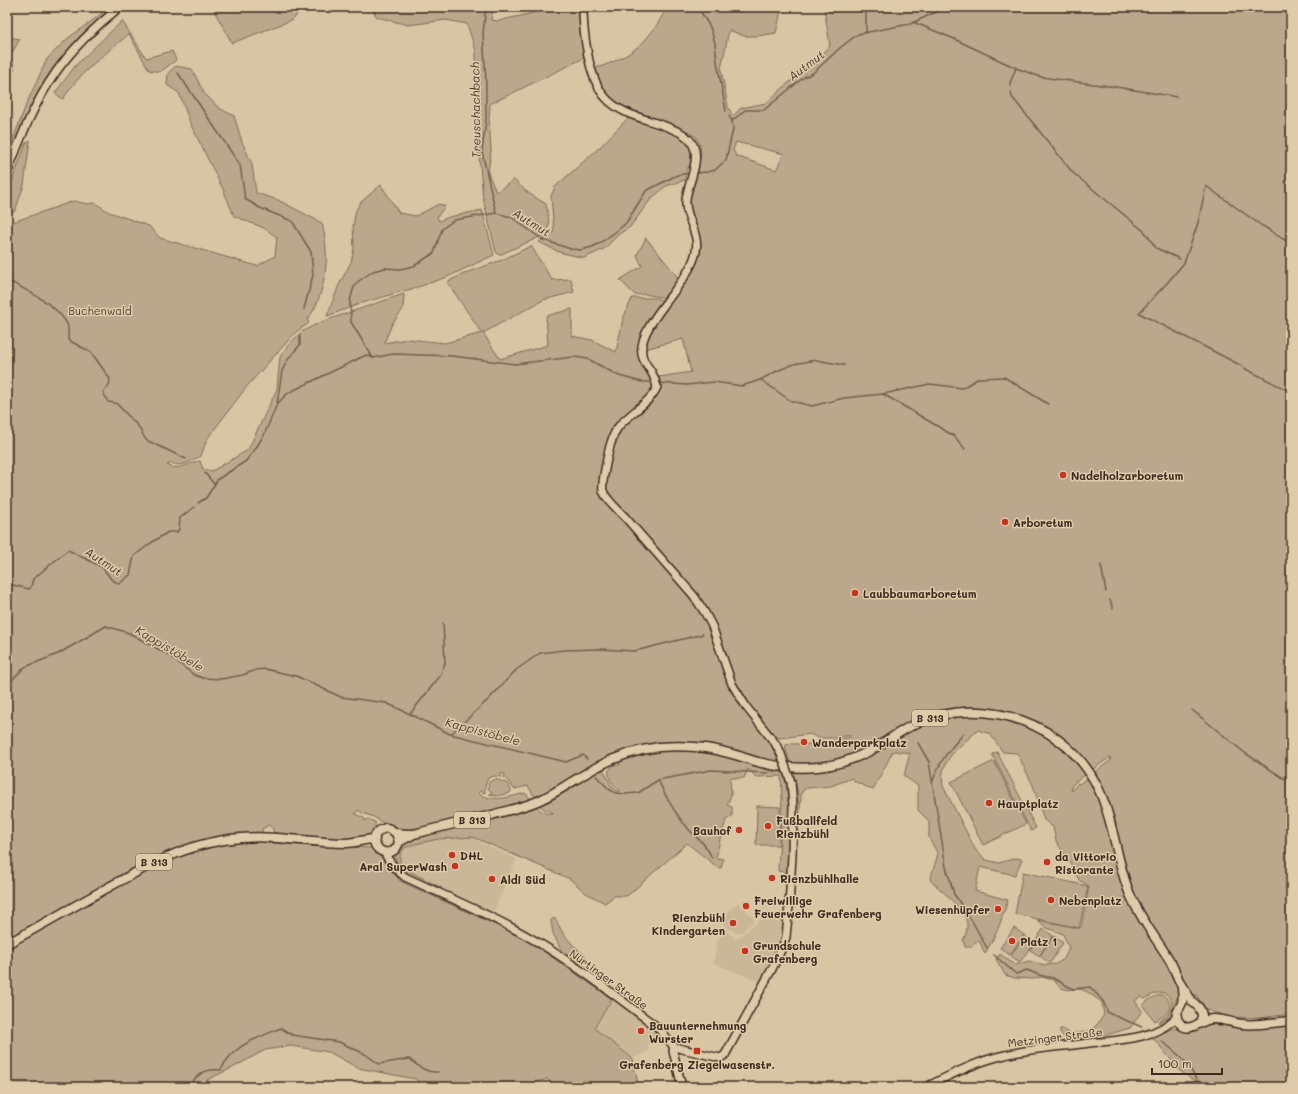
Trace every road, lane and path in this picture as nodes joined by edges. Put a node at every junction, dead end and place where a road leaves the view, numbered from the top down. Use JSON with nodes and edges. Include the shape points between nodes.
{"nodes":[{"id":1,"x":120,"y":7,"type":"edge"},
{"id":2,"x":583,"y":7,"type":"edge"},
{"id":3,"x":7,"y":174,"type":"edge"},
{"id":4,"x":396,"y":833,"type":"junction"},
{"id":5,"x":414,"y":834,"type":"junction"},
{"id":6,"x":375,"y":842,"type":"junction"},
{"id":7,"x":399,"y":842,"type":"junction"},
{"id":8,"x":388,"y":852,"type":"junction"},
{"id":9,"x":7,"y":944,"type":"edge"},
{"id":10,"x":1182,"y":986,"type":"junction"},
{"id":11,"x":1193,"y":1003,"type":"junction"},
{"id":12,"x":1181,"y":1006,"type":"junction"},
{"id":13,"x":1177,"y":1017,"type":"junction"},
{"id":14,"x":1201,"y":1018,"type":"junction"},
{"id":15,"x":1291,"y":1021,"type":"edge"},
{"id":16,"x":1181,"y":1025,"type":"junction"},
{"id":17,"x":1167,"y":1026,"type":"junction"},
{"id":18,"x":674,"y":1047,"type":"junction"},
{"id":19,"x":682,"y":1087,"type":"edge"},
{"id":20,"x":926,"y":1087,"type":"edge"}],
"edges":[{"from":1,"to":3,"type":"street","via":[[79,44],[55,73],[34,109]]},
{"from":2,"to":18,"type":"street","bridge":true,"via":[[586,46],[597,84],[603,95],[630,114],[686,136],[695,151],[686,205],[696,240],[696,252],[684,278],[661,308],[643,342],[642,355],[657,387],[654,395],[632,412],[611,440],[603,492],[694,596],[712,626],[732,684],[747,708],[775,743],[791,782],[792,854],[786,937],[782,948],[725,1055],[722,1057],[701,1054]]},
{"from":4,"to":5,"type":"main road","number":"B 313"},
{"from":4,"to":6,"type":"main road","via":[[389,828],[383,829],[378,832]]},
{"from":4,"to":7,"type":"main road"},
{"from":5,"to":7,"type":"main road","number":"B 313"},
{"from":5,"to":10,"type":"main road","number":"B 313","via":[[530,804],[596,767],[642,750],[676,746],[698,747],[774,766],[819,767],[867,752],[899,732],[933,717],[971,711],[1006,715],[1023,720],[1055,737],[1071,750],[1089,772],[1106,807],[1122,874],[1131,896],[1150,932],[1177,973]]},
{"from":6,"to":8,"type":"main road","via":[[380,851]]},
{"from":6,"to":9,"type":"main road","number":"B 313","via":[[317,842],[246,837],[200,845],[149,864]]},
{"from":7,"to":8,"type":"main road","via":[[396,849]]},
{"from":8,"to":18,"type":"street","name":"Nürtinger Straße","via":[[392,864],[405,877],[507,926],[552,951],[656,1026]]},
{"from":10,"to":11,"type":"main road","number":"B 313"},
{"from":10,"to":12,"type":"main road","number":"B 313"},
{"from":11,"to":12,"type":"main road"},
{"from":11,"to":14,"type":"main road","via":[[1199,1007]]},
{"from":12,"to":13,"type":"main road"},
{"from":13,"to":16,"type":"main road"},
{"from":13,"to":17,"type":"street","name":"Metzinger Straße"},
{"from":14,"to":15,"type":"main road","via":[[1243,1025]]},
{"from":14,"to":16,"type":"main road","via":[[1194,1027]]},
{"from":16,"to":17,"type":"street","name":"Metzinger Straße"},
{"from":17,"to":20,"type":"street","name":"Metzinger Straße","via":[[1147,1035],[1129,1039],[1003,1055]]},
{"from":18,"to":19,"type":"street","name":"Nürtinger Straße"}]}
